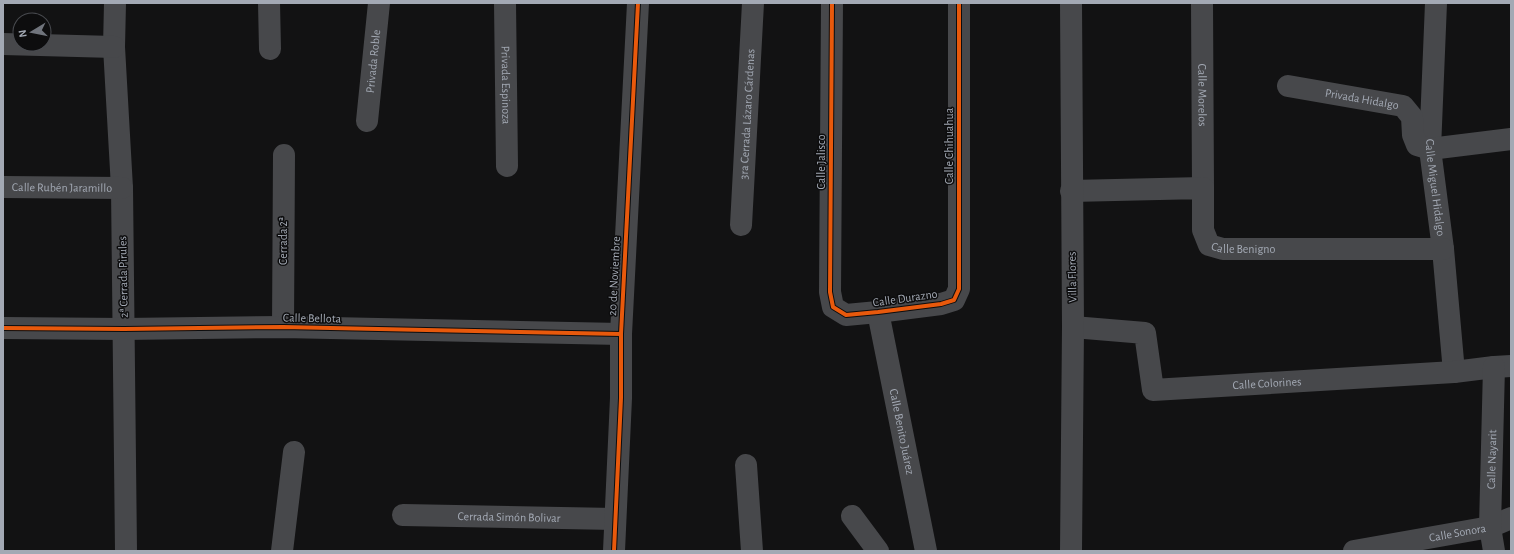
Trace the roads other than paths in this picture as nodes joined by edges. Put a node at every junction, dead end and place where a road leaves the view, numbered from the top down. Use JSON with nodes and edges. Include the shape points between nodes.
{"nodes":[{"id":1,"x":115,"y":3,"type":"edge"},
{"id":2,"x":269,"y":3,"type":"edge"},
{"id":3,"x":379,"y":3,"type":"edge"},
{"id":4,"x":505,"y":3,"type":"edge"},
{"id":5,"x":638,"y":3,"type":"edge"},
{"id":6,"x":753,"y":3,"type":"edge"},
{"id":7,"x":832,"y":3,"type":"edge"},
{"id":8,"x":959,"y":3,"type":"edge"},
{"id":9,"x":1071,"y":3,"type":"edge"},
{"id":10,"x":1202,"y":3,"type":"edge"},
{"id":11,"x":1436,"y":3,"type":"edge"},
{"id":12,"x":3,"y":44,"type":"edge"},
{"id":13,"x":114,"y":47,"type":"junction"},
{"id":14,"x":270,"y":49,"type":"dead end"},
{"id":15,"x":1288,"y":86,"type":"dead end"},
{"id":16,"x":367,"y":120,"type":"dead end"},
{"id":17,"x":1511,"y":139,"type":"edge"},
{"id":18,"x":1430,"y":149,"type":"junction"},
{"id":19,"x":284,"y":155,"type":"dead end"},
{"id":20,"x":507,"y":166,"type":"dead end"},
{"id":21,"x":3,"y":187,"type":"edge"},
{"id":22,"x":122,"y":188,"type":"junction"},
{"id":23,"x":1203,"y":188,"type":"junction"},
{"id":24,"x":1071,"y":191,"type":"junction"},
{"id":25,"x":740,"y":225,"type":"dead end"},
{"id":26,"x":1443,"y":249,"type":"junction"},
{"id":27,"x":959,"y":289,"type":"joint"},
{"id":28,"x":878,"y":312,"type":"junction"},
{"id":29,"x":846,"y":315,"type":"joint"},
{"id":30,"x":283,"y":327,"type":"junction"},
{"id":31,"x":1073,"y":327,"type":"junction"},
{"id":32,"x":3,"y":328,"type":"edge"},
{"id":33,"x":124,"y":329,"type":"junction"},
{"id":34,"x":621,"y":334,"type":"junction"},
{"id":35,"x":1503,"y":366,"type":"edge"},
{"id":36,"x":1454,"y":372,"type":"junction"},
{"id":37,"x":294,"y":452,"type":"dead end"},
{"id":38,"x":746,"y":465,"type":"dead end"},
{"id":39,"x":403,"y":515,"type":"dead end"},
{"id":40,"x":852,"y":516,"type":"dead end"},
{"id":41,"x":1511,"y":518,"type":"edge"},
{"id":42,"x":615,"y":519,"type":"junction"},
{"id":43,"x":1490,"y":528,"type":"junction"},
{"id":44,"x":126,"y":551,"type":"edge"},
{"id":45,"x":282,"y":551,"type":"edge"},
{"id":46,"x":614,"y":551,"type":"edge"},
{"id":47,"x":752,"y":551,"type":"edge"},
{"id":48,"x":878,"y":551,"type":"edge"},
{"id":49,"x":926,"y":551,"type":"edge"},
{"id":50,"x":1071,"y":551,"type":"edge"},
{"id":51,"x":1354,"y":551,"type":"edge"},
{"id":52,"x":1494,"y":551,"type":"edge"}],
"edges":[{"from":1,"to":13,"type":"street","name":"2ª Cerrada Pirules"},
{"from":2,"to":14,"type":"street"},
{"from":3,"to":16,"type":"street","name":"Privada Roble"},
{"from":4,"to":20,"type":"street","name":"Privada Espinoza"},
{"from":5,"to":34,"type":"street","name":"20 de Noviembre"},
{"from":6,"to":25,"type":"street","name":"3ra Cerrada Lázaro Cárdenas"},
{"from":7,"to":29,"type":"street","name":"Calle Jalisco","via":[[830,292],[833,307]]},
{"from":8,"to":27,"type":"street","name":"Calle Chihuahua"},
{"from":9,"to":24,"type":"street","name":"Villa Flores"},
{"from":10,"to":23,"type":"street","name":"Calle Morelos"},
{"from":11,"to":18,"type":"street","name":"Calle Miguel Hidalgo"},
{"from":12,"to":13,"type":"street"},
{"from":13,"to":22,"type":"street","name":"2ª Cerrada Pirules"},
{"from":15,"to":18,"type":"street","name":"Privada Hidalgo","via":[[1403,106],[1412,117],[1413,135],[1417,145]]},
{"from":17,"to":18,"type":"street"},
{"from":18,"to":26,"type":"street","name":"Calle Miguel Hidalgo"},
{"from":19,"to":30,"type":"street","name":"Cerrada 2ª"},
{"from":21,"to":22,"type":"street","name":"Calle Rubén Jaramillo"},
{"from":22,"to":33,"type":"street","name":"2ª Cerrada Pirules"},
{"from":23,"to":24,"type":"street"},
{"from":23,"to":26,"type":"street","name":"Calle Benigno","via":[[1203,230],[1208,245],[1223,249]]},
{"from":24,"to":31,"type":"street","name":"Villa Flores"},
{"from":26,"to":36,"type":"street","name":"Calle Miguel Hidalgo"},
{"from":27,"to":28,"type":"street","name":"Calle Durazno","via":[[954,300],[941,304]]},
{"from":28,"to":29,"type":"street","name":"Calle Durazno"},
{"from":28,"to":49,"type":"street","name":"Calle Benito Juárez"},
{"from":30,"to":33,"type":"street","name":"Calle Bellota"},
{"from":30,"to":34,"type":"street","name":"Calle Bellota"},
{"from":31,"to":36,"type":"street","name":"Calle Colorines","via":[[1145,333],[1153,390]]},
{"from":31,"to":50,"type":"street","name":"Villa Flores"},
{"from":32,"to":33,"type":"street","name":"Calle Bellota"},
{"from":33,"to":44,"type":"street","name":"2ª Cerrada Pirules"},
{"from":34,"to":42,"type":"street","name":"20 de Noviembre"},
{"from":35,"to":36,"type":"street","name":"Calle Colorines"},
{"from":35,"to":43,"type":"street","name":"Calle Nayarit"},
{"from":37,"to":45,"type":"street"},
{"from":38,"to":47,"type":"street"},
{"from":39,"to":42,"type":"street","name":"Cerrada Simón Bolivar"},
{"from":40,"to":48,"type":"street"},
{"from":41,"to":43,"type":"street","name":"Calle Sonora"},
{"from":42,"to":46,"type":"street","name":"20 de Noviembre"},
{"from":43,"to":51,"type":"street","name":"Calle Sonora"},
{"from":43,"to":52,"type":"street","name":"Calle Nayarit"}]}
